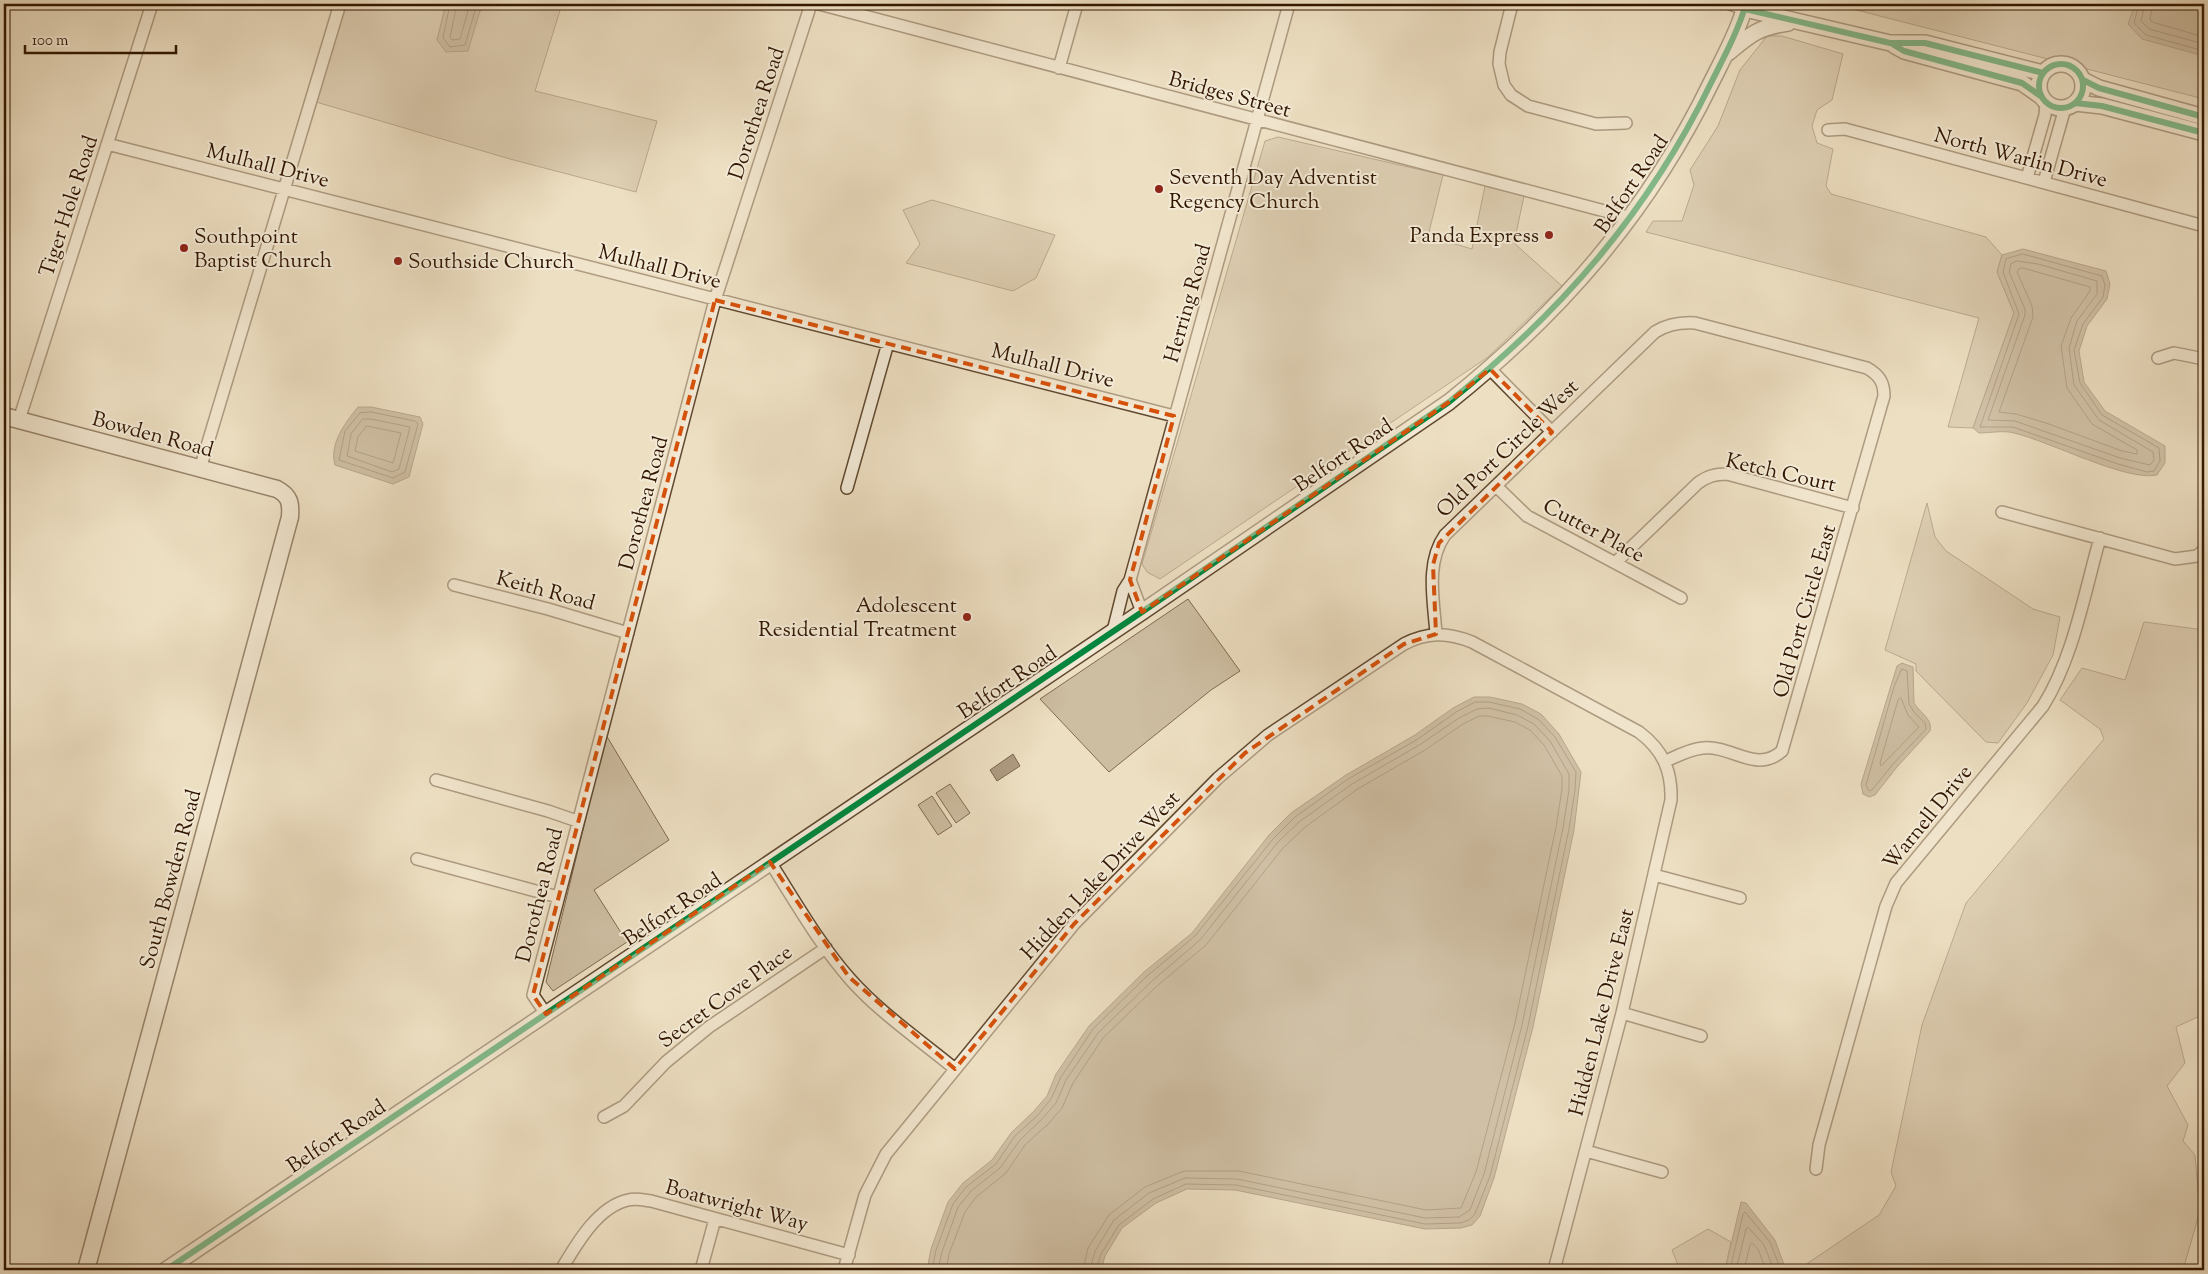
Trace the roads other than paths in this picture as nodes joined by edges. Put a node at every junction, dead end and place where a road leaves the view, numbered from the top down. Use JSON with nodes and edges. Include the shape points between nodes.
{"nodes":[{"id":1,"x":152,"y":4,"type":"edge"},
{"id":2,"x":340,"y":4,"type":"edge"},
{"id":3,"x":811,"y":4,"type":"edge"},
{"id":4,"x":819,"y":4,"type":"edge"},
{"id":5,"x":1077,"y":4,"type":"edge"},
{"id":6,"x":1290,"y":4,"type":"edge"},
{"id":7,"x":1512,"y":4,"type":"edge"},
{"id":8,"x":1730,"y":4,"type":"edge"},
{"id":9,"x":1774,"y":4,"type":"edge"},
{"id":10,"x":1746,"y":6,"type":"edge"},
{"id":11,"x":1794,"y":22,"type":"junction"},
{"id":12,"x":1890,"y":43,"type":"junction"},
{"id":13,"x":1724,"y":56,"type":"junction"},
{"id":14,"x":1059,"y":68,"type":"junction"},
{"id":15,"x":2043,"y":72,"type":"junction"},
{"id":16,"x":2083,"y":80,"type":"junction"},
{"id":17,"x":2044,"y":100,"type":"junction"},
{"id":18,"x":2070,"y":105,"type":"junction"},
{"id":19,"x":2204,"y":117,"type":"edge"},
{"id":20,"x":1257,"y":120,"type":"junction"},
{"id":21,"x":1626,"y":123,"type":"dead end"},
{"id":22,"x":1828,"y":130,"type":"dead end"},
{"id":23,"x":2204,"y":133,"type":"edge"},
{"id":24,"x":2038,"y":140,"type":"junction"},
{"id":25,"x":107,"y":144,"type":"junction"},
{"id":26,"x":2055,"y":144,"type":"junction"},
{"id":27,"x":2027,"y":178,"type":"junction"},
{"id":28,"x":2044,"y":182,"type":"junction"},
{"id":29,"x":284,"y":189,"type":"junction"},
{"id":30,"x":1631,"y":218,"type":"junction"},
{"id":31,"x":2204,"y":226,"type":"edge"},
{"id":32,"x":715,"y":300,"type":"junction"},
{"id":33,"x":1673,"y":323,"type":"joint"},
{"id":34,"x":888,"y":343,"type":"junction"},
{"id":35,"x":2158,"y":358,"type":"dead end"},
{"id":36,"x":2204,"y":358,"type":"edge"},
{"id":37,"x":1490,"y":369,"type":"junction"},
{"id":38,"x":1174,"y":416,"type":"junction"},
{"id":39,"x":11,"y":418,"type":"edge"},
{"id":40,"x":1552,"y":432,"type":"junction"},
{"id":41,"x":200,"y":469,"type":"junction"},
{"id":42,"x":1496,"y":486,"type":"junction"},
{"id":43,"x":847,"y":488,"type":"dead end"},
{"id":44,"x":289,"y":499,"type":"joint"},
{"id":45,"x":1854,"y":508,"type":"junction"},
{"id":46,"x":2002,"y":512,"type":"dead end"},
{"id":47,"x":2100,"y":538,"type":"junction"},
{"id":48,"x":2200,"y":553,"type":"edge"},
{"id":49,"x":1614,"y":563,"type":"junction"},
{"id":50,"x":1130,"y":580,"type":"junction"},
{"id":51,"x":454,"y":584,"type":"dead end"},
{"id":52,"x":1681,"y":598,"type":"dead end"},
{"id":53,"x":1142,"y":612,"type":"junction"},
{"id":54,"x":1113,"y":631,"type":"junction"},
{"id":55,"x":628,"y":633,"type":"junction"},
{"id":56,"x":1436,"y":634,"type":"junction"},
{"id":57,"x":1666,"y":761,"type":"junction"},
{"id":58,"x":436,"y":780,"type":"dead end"},
{"id":59,"x":577,"y":821,"type":"junction"},
{"id":60,"x":417,"y":859,"type":"dead end"},
{"id":61,"x":770,"y":862,"type":"junction"},
{"id":62,"x":1654,"y":875,"type":"junction"},
{"id":63,"x":558,"y":897,"type":"junction"},
{"id":64,"x":1740,"y":898,"type":"dead end"},
{"id":65,"x":826,"y":948,"type":"junction"},
{"id":66,"x":1622,"y":1013,"type":"junction"},
{"id":67,"x":546,"y":1014,"type":"junction"},
{"id":68,"x":1701,"y":1036,"type":"dead end"},
{"id":69,"x":955,"y":1069,"type":"junction"},
{"id":70,"x":604,"y":1117,"type":"dead end"},
{"id":71,"x":1586,"y":1151,"type":"junction"},
{"id":72,"x":1816,"y":1169,"type":"dead end"},
{"id":73,"x":1662,"y":1172,"type":"dead end"},
{"id":74,"x":715,"y":1219,"type":"junction"},
{"id":75,"x":849,"y":1255,"type":"junction"},
{"id":76,"x":86,"y":1270,"type":"edge"},
{"id":77,"x":166,"y":1270,"type":"edge"},
{"id":78,"x":561,"y":1270,"type":"edge"},
{"id":79,"x":702,"y":1270,"type":"edge"},
{"id":80,"x":844,"y":1270,"type":"edge"},
{"id":81,"x":1554,"y":1270,"type":"edge"}],
"edges":[{"from":1,"to":25,"type":"street","name":"Tiger Hole Road"},
{"from":2,"to":29,"type":"street"},
{"from":3,"to":32,"type":"street","name":"Dorothea Road"},
{"from":4,"to":14,"type":"street","name":"Bridges Street"},
{"from":5,"to":14,"type":"street"},
{"from":6,"to":20,"type":"street","name":"Herring Road"},
{"from":7,"to":21,"type":"street","via":[[1500,52],[1501,88],[1528,106],[1596,124]]},
{"from":8,"to":10,"type":"street"},
{"from":9,"to":11,"type":"street"},
{"from":10,"to":11,"type":"street"},
{"from":10,"to":13,"type":"street","name":"Belfort Road"},
{"from":11,"to":12,"type":"street"},
{"from":11,"to":13,"type":"street","via":[[1754,31]]},
{"from":12,"to":15,"type":"street","via":[[1926,43]]},
{"from":12,"to":17,"type":"street","via":[[1904,50],[2022,83]]},
{"from":13,"to":30,"type":"street","name":"Belfort Road","via":[[1664,170]]},
{"from":14,"to":20,"type":"street","name":"Bridges Street"},
{"from":15,"to":16,"type":"street","via":[[2057,64],[2065,64],[2079,73]]},
{"from":15,"to":17,"type":"street","via":[[2039,84]]},
{"from":16,"to":18,"type":"street","via":[[2083,89]]},
{"from":16,"to":19,"type":"street","via":[[2098,88]]},
{"from":17,"to":18,"type":"street","via":[[2055,107]]},
{"from":17,"to":24,"type":"street","via":[[2045,115]]},
{"from":18,"to":23,"type":"street","via":[[2102,106]]},
{"from":18,"to":26,"type":"street"},
{"from":20,"to":30,"type":"street","name":"Bridges Street"},
{"from":20,"to":38,"type":"street","name":"Herring Road"},
{"from":22,"to":27,"type":"street","name":"North Warlin Drive","via":[[1845,128]]},
{"from":24,"to":26,"type":"street"},
{"from":24,"to":27,"type":"street"},
{"from":25,"to":29,"type":"street","name":"Mulhall Drive"},
{"from":25,"to":39,"type":"street","name":"Tiger Hole Road"},
{"from":26,"to":28,"type":"street"},
{"from":27,"to":28,"type":"street","name":"North Warlin Drive"},
{"from":28,"to":31,"type":"street","name":"North Warlin Drive"},
{"from":29,"to":32,"type":"street","name":"Mulhall Drive"},
{"from":29,"to":41,"type":"street"},
{"from":30,"to":37,"type":"street","name":"Belfort Road","via":[[1544,319]]},
{"from":32,"to":34,"type":"street","name":"Mulhall Drive"},
{"from":32,"to":55,"type":"street","name":"Dorothea Road"},
{"from":33,"to":40,"type":"street","name":"Old Port Circle West","via":[[1655,332]]},
{"from":33,"to":45,"type":"street","name":"Old Port Circle East","via":[[1695,323],[1867,368],[1880,378],[1884,396]]},
{"from":34,"to":38,"type":"street","name":"Mulhall Drive"},
{"from":34,"to":43,"type":"street"},
{"from":35,"to":36,"type":"street","via":[[2174,353]]},
{"from":37,"to":40,"type":"street"},
{"from":37,"to":53,"type":"street","name":"Belfort Road","via":[[1449,402]]},
{"from":38,"to":50,"type":"street","name":"Herring Road"},
{"from":39,"to":41,"type":"main road","name":"Bowden Road"},
{"from":40,"to":42,"type":"street","name":"Old Port Circle West"},
{"from":41,"to":44,"type":"main road","name":"Bowden Road","via":[[277,490]]},
{"from":42,"to":49,"type":"street","name":"Cutter Place","via":[[1527,516]]},
{"from":42,"to":56,"type":"street","name":"Old Port Circle West","via":[[1445,534],[1435,553]]},
{"from":44,"to":76,"type":"main road","name":"South Bowden Road","via":[[290,517]]},
{"from":45,"to":49,"type":"street","name":"Ketch Court","via":[[1728,474],[1717,474],[1698,483]]},
{"from":45,"to":57,"type":"street","name":"Old Port Circle East","via":[[1782,751],[1768,760],[1758,760],[1703,748]]},
{"from":46,"to":47,"type":"street"},
{"from":47,"to":48,"type":"street","via":[[2175,559]]},
{"from":47,"to":72,"type":"street","name":"Warnell Drive","via":[[2055,687],[2043,706],[1896,883],[1886,906],[1832,1097]]},
{"from":49,"to":52,"type":"street","name":"Cutter Place"},
{"from":50,"to":53,"type":"street"},
{"from":50,"to":54,"type":"street","name":"Herring Road","via":[[1123,591]]},
{"from":51,"to":55,"type":"street","name":"Keith Road"},
{"from":53,"to":54,"type":"street","name":"Belfort Road"},
{"from":54,"to":61,"type":"street","name":"Belfort Road"},
{"from":55,"to":59,"type":"street","name":"Dorothea Road"},
{"from":56,"to":57,"type":"street","via":[[1472,642],[1638,732],[1656,747]]},
{"from":56,"to":69,"type":"street","name":"Hidden Lake Drive West","via":[[1404,644],[1245,753],[1074,924]]},
{"from":57,"to":62,"type":"street","name":"Hidden Lake Drive East","via":[[1672,786],[1671,800]]},
{"from":58,"to":59,"type":"street"},
{"from":59,"to":63,"type":"street","name":"Dorothea Road"},
{"from":60,"to":63,"type":"street"},
{"from":61,"to":65,"type":"street"},
{"from":61,"to":67,"type":"street","name":"Belfort Road"},
{"from":62,"to":64,"type":"street"},
{"from":62,"to":66,"type":"street","name":"Hidden Lake Drive East"},
{"from":63,"to":67,"type":"street","name":"Dorothea Road","via":[[533,994]]},
{"from":65,"to":69,"type":"street","via":[[863,993]]},
{"from":65,"to":70,"type":"street","name":"Secret Cove Place","via":[[708,1027],[666,1062],[624,1106]]},
{"from":66,"to":68,"type":"street"},
{"from":66,"to":71,"type":"street","name":"Hidden Lake Drive East"},
{"from":67,"to":77,"type":"street","name":"Belfort Road"},
{"from":69,"to":75,"type":"street","name":"Hidden Lake Drive West","via":[[879,1166],[865,1196]]},
{"from":71,"to":73,"type":"street"},
{"from":71,"to":81,"type":"street","name":"Hidden Lake Drive East"},
{"from":74,"to":75,"type":"street","name":"Boatwright Way"},
{"from":74,"to":78,"type":"street","name":"Boatwright Way","via":[[652,1201],[637,1199],[615,1205],[596,1220]]},
{"from":74,"to":79,"type":"street"},
{"from":75,"to":80,"type":"street","name":"Hidden Lake Drive West"}]}
